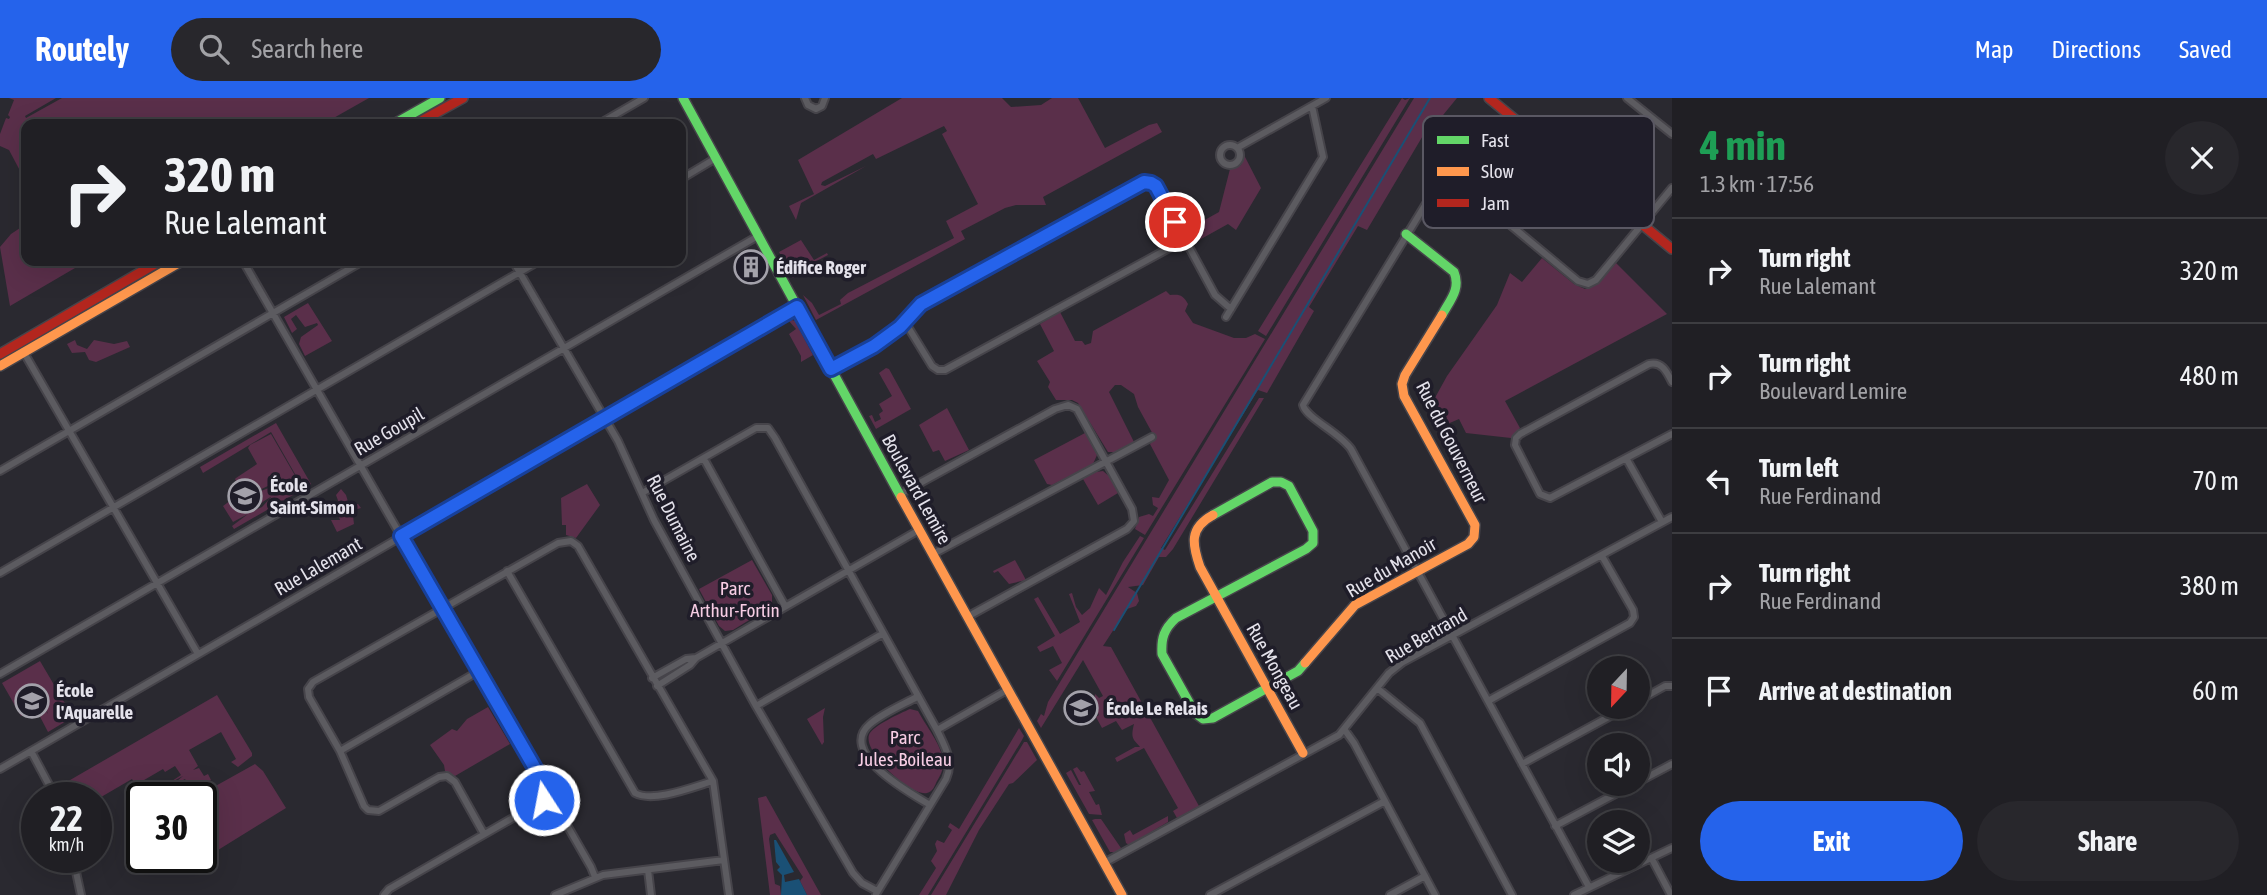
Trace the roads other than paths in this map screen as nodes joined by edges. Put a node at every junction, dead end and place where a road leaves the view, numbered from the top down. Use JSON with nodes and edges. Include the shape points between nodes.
{"nodes":[{"id":1,"x":440,"y":98,"type":"edge"},
{"id":2,"x":463,"y":98,"type":"edge"},
{"id":3,"x":644,"y":98,"type":"edge"},
{"id":4,"x":683,"y":98,"type":"edge"},
{"id":5,"x":805,"y":98,"type":"edge"},
{"id":6,"x":825,"y":98,"type":"edge"},
{"id":7,"x":1326,"y":98,"type":"edge"},
{"id":8,"x":1489,"y":98,"type":"edge"},
{"id":9,"x":1628,"y":98,"type":"edge"},
{"id":10,"x":1312,"y":106,"type":"junction"},
{"id":11,"x":425,"y":107,"type":"junction"},
{"id":12,"x":1511,"y":116,"type":"edge"},
{"id":13,"x":1650,"y":116,"type":"edge"},
{"id":14,"x":403,"y":119,"type":"edge"},
{"id":15,"x":431,"y":119,"type":"edge"},
{"id":16,"x":433,"y":119,"type":"edge"},
{"id":17,"x":608,"y":119,"type":"edge"},
{"id":18,"x":1654,"y":119,"type":"edge"},
{"id":19,"x":1672,"y":134,"type":"edge"},
{"id":20,"x":1237,"y":148,"type":"dead end"},
{"id":21,"x":716,"y":158,"type":"junction"},
{"id":22,"x":686,"y":176,"type":"edge"},
{"id":23,"x":1672,"y":188,"type":"edge"},
{"id":24,"x":1423,"y":206,"type":"edge"},
{"id":25,"x":1654,"y":210,"type":"edge"},
{"id":26,"x":1513,"y":228,"type":"edge"},
{"id":27,"x":1639,"y":228,"type":"edge"},
{"id":28,"x":1647,"y":228,"type":"edge"},
{"id":29,"x":1406,"y":234,"type":"junction"},
{"id":30,"x":758,"y":236,"type":"junction"},
{"id":31,"x":1184,"y":240,"type":"junction"},
{"id":32,"x":1672,"y":249,"type":"edge"},
{"id":33,"x":152,"y":266,"type":"edge"},
{"id":34,"x":159,"y":266,"type":"edge"},
{"id":35,"x":173,"y":266,"type":"edge"},
{"id":36,"x":246,"y":266,"type":"edge"},
{"id":37,"x":354,"y":266,"type":"edge"},
{"id":38,"x":516,"y":266,"type":"edge"},
{"id":39,"x":530,"y":266,"type":"edge"},
{"id":40,"x":520,"y":272,"type":"junction"},
{"id":41,"x":161,"y":273,"type":"junction"},
{"id":42,"x":797,"y":307,"type":"junction"},
{"id":43,"x":1231,"y":309,"type":"junction"},
{"id":44,"x":273,"y":313,"type":"junction"},
{"id":45,"x":1226,"y":317,"type":"dead end"},
{"id":46,"x":905,"y":322,"type":"junction"},
{"id":47,"x":22,"y":347,"type":"junction"},
{"id":48,"x":564,"y":348,"type":"junction"},
{"id":49,"x":0,"y":354,"type":"edge"},
{"id":50,"x":0,"y":366,"type":"edge"},
{"id":51,"x":831,"y":369,"type":"junction"},
{"id":52,"x":1672,"y":382,"type":"edge"},
{"id":53,"x":316,"y":390,"type":"junction"},
{"id":54,"x":605,"y":418,"type":"junction"},
{"id":55,"x":68,"y":432,"type":"junction"},
{"id":56,"x":1672,"y":434,"type":"edge"},
{"id":57,"x":1152,"y":437,"type":"dead end"},
{"id":58,"x":1626,"y":458,"type":"junction"},
{"id":59,"x":704,"y":459,"type":"junction"},
{"id":60,"x":1106,"y":462,"type":"junction"},
{"id":61,"x":360,"y":466,"type":"junction"},
{"id":62,"x":0,"y":471,"type":"edge"},
{"id":63,"x":642,"y":493,"type":"junction"},
{"id":64,"x":900,"y":494,"type":"junction"},
{"id":65,"x":112,"y":508,"type":"junction"},
{"id":66,"x":1672,"y":517,"type":"edge"},
{"id":67,"x":1662,"y":522,"type":"junction"},
{"id":68,"x":919,"y":530,"type":"junction"},
{"id":69,"x":401,"y":536,"type":"junction"},
{"id":70,"x":1475,"y":537,"type":"joint"},
{"id":71,"x":933,"y":554,"type":"junction"},
{"id":72,"x":1602,"y":556,"type":"junction"},
{"id":73,"x":848,"y":570,"type":"junction"},
{"id":74,"x":507,"y":571,"type":"junction"},
{"id":75,"x":1418,"y":572,"type":"junction"},
{"id":76,"x":0,"y":573,"type":"edge"},
{"id":77,"x":157,"y":584,"type":"junction"},
{"id":78,"x":1216,"y":597,"type":"junction"},
{"id":79,"x":785,"y":606,"type":"junction"},
{"id":80,"x":444,"y":608,"type":"junction"},
{"id":81,"x":967,"y":617,"type":"junction"},
{"id":82,"x":882,"y":634,"type":"junction"},
{"id":83,"x":1452,"y":636,"type":"junction"},
{"id":84,"x":721,"y":643,"type":"junction"},
{"id":85,"x":198,"y":654,"type":"junction"},
{"id":86,"x":696,"y":658,"type":"junction"},
{"id":87,"x":479,"y":671,"type":"junction"},
{"id":88,"x":0,"y":674,"type":"edge"},
{"id":89,"x":652,"y":678,"type":"junction"},
{"id":90,"x":657,"y":686,"type":"junction"},
{"id":91,"x":1672,"y":686,"type":"edge"},
{"id":92,"x":1268,"y":688,"type":"junction"},
{"id":93,"x":1377,"y":688,"type":"junction"},
{"id":94,"x":1007,"y":690,"type":"junction"},
{"id":95,"x":1650,"y":694,"type":"edge"},
{"id":96,"x":917,"y":697,"type":"junction"},
{"id":97,"x":1488,"y":701,"type":"junction"},
{"id":98,"x":756,"y":706,"type":"junction"},
{"id":99,"x":1605,"y":719,"type":"edge"},
{"id":100,"x":1344,"y":729,"type":"junction"},
{"id":101,"x":937,"y":730,"type":"junction"},
{"id":102,"x":31,"y":751,"type":"junction"},
{"id":103,"x":340,"y":751,"type":"junction"},
{"id":104,"x":1303,"y":753,"type":"junction"},
{"id":105,"x":1522,"y":764,"type":"junction"},
{"id":106,"x":1672,"y":764,"type":"edge"},
{"id":107,"x":0,"y":769,"type":"edge"},
{"id":108,"x":1650,"y":776,"type":"edge"},
{"id":109,"x":713,"y":781,"type":"junction"},
{"id":110,"x":47,"y":782,"type":"edge"},
{"id":111,"x":551,"y":796,"type":"junction"},
{"id":112,"x":1612,"y":796,"type":"edge"},
{"id":113,"x":1385,"y":801,"type":"junction"},
{"id":114,"x":930,"y":805,"type":"junction"},
{"id":115,"x":1555,"y":826,"type":"junction"},
{"id":116,"x":484,"y":834,"type":"junction"},
{"id":117,"x":1672,"y":848,"type":"edge"},
{"id":118,"x":1652,"y":859,"type":"junction"},
{"id":119,"x":724,"y":860,"type":"junction"},
{"id":120,"x":1104,"y":863,"type":"junction"},
{"id":121,"x":648,"y":870,"type":"junction"},
{"id":122,"x":76,"y":873,"type":"edge"},
{"id":123,"x":1425,"y":876,"type":"junction"},
{"id":124,"x":595,"y":877,"type":"junction"},
{"id":125,"x":1589,"y":887,"type":"junction"},
{"id":126,"x":876,"y":893,"type":"edge"},
{"id":127,"x":81,"y":895,"type":"edge"},
{"id":128,"x":384,"y":895,"type":"edge"},
{"id":129,"x":555,"y":895,"type":"edge"},
{"id":130,"x":651,"y":895,"type":"edge"},
{"id":131,"x":729,"y":895,"type":"edge"},
{"id":132,"x":1122,"y":895,"type":"edge"},
{"id":133,"x":1210,"y":895,"type":"edge"},
{"id":134,"x":1390,"y":895,"type":"edge"},
{"id":135,"x":1435,"y":895,"type":"edge"},
{"id":136,"x":1512,"y":895,"type":"edge"},
{"id":137,"x":1574,"y":895,"type":"edge"},
{"id":138,"x":1671,"y":895,"type":"edge"}],
"edges":[{"from":1,"to":11,"type":"street"},
{"from":2,"to":16,"type":"street"},
{"from":3,"to":17,"type":"street"},
{"from":4,"to":21,"type":"street","name":"Boulevard Lemire"},
{"from":5,"to":6,"type":"street","via":[[817,109]]},
{"from":7,"to":10,"type":"street"},
{"from":8,"to":12,"type":"street"},
{"from":9,"to":13,"type":"street"},
{"from":10,"to":20,"type":"street"},
{"from":10,"to":43,"type":"street","via":[[1323,157]]},
{"from":11,"to":14,"type":"street"},
{"from":11,"to":15,"type":"street"},
{"from":18,"to":19,"type":"street"},
{"from":21,"to":22,"type":"street"},
{"from":21,"to":30,"type":"street","name":"Boulevard Lemire"},
{"from":23,"to":25,"type":"street"},
{"from":24,"to":29,"type":"street"},
{"from":26,"to":27,"type":"street","via":[[1578,281],[1588,284],[1596,281]]},
{"from":28,"to":32,"type":"street"},
{"from":29,"to":70,"type":"street","name":"Rue du Gouverneur","via":[[1454,272],[1458,281],[1402,388],[1475,525]]},
{"from":29,"to":75,"type":"street","via":[[1303,407],[1349,446]]},
{"from":30,"to":42,"type":"street","name":"Boulevard Lemire"},
{"from":30,"to":48,"type":"street","name":"Rue Goupil"},
{"from":31,"to":43,"type":"street","via":[[1215,295]]},
{"from":31,"to":46,"type":"street","via":[[944,370],[932,366]]},
{"from":31,"to":46,"type":"street","via":[[1156,186],[1144,182],[921,304]]},
{"from":33,"to":47,"type":"street"},
{"from":34,"to":41,"type":"street"},
{"from":35,"to":41,"type":"street"},
{"from":36,"to":44,"type":"street"},
{"from":37,"to":44,"type":"street"},
{"from":38,"to":40,"type":"street","name":"Rue Dumaine"},
{"from":39,"to":40,"type":"street"},
{"from":40,"to":48,"type":"street","name":"Rue Dumaine"},
{"from":40,"to":53,"type":"street"},
{"from":41,"to":47,"type":"street"},
{"from":42,"to":51,"type":"street","name":"Boulevard Lemire"},
{"from":42,"to":54,"type":"street","name":"Rue Lalemant"},
{"from":43,"to":45,"type":"street"},
{"from":44,"to":53,"type":"street"},
{"from":44,"to":55,"type":"street"},
{"from":46,"to":51,"type":"street","via":[[874,346]]},
{"from":47,"to":49,"type":"street"},
{"from":47,"to":50,"type":"street"},
{"from":47,"to":55,"type":"street"},
{"from":48,"to":54,"type":"street","name":"Rue Dumaine"},
{"from":48,"to":61,"type":"street","name":"Rue Goupil"},
{"from":51,"to":64,"type":"street","name":"Boulevard Lemire"},
{"from":52,"to":58,"type":"street","via":[[1662,366],[1649,364],[1520,434],[1515,441],[1546,498]]},
{"from":53,"to":61,"type":"street"},
{"from":53,"to":65,"type":"street"},
{"from":54,"to":63,"type":"street","name":"Rue Dumaine"},
{"from":54,"to":69,"type":"street","name":"Rue Lalemant"},
{"from":55,"to":62,"type":"street"},
{"from":55,"to":65,"type":"street"},
{"from":56,"to":58,"type":"street"},
{"from":57,"to":60,"type":"street"},
{"from":58,"to":67,"type":"street"},
{"from":59,"to":63,"type":"street"},
{"from":59,"to":73,"type":"street","via":[[765,427]]},
{"from":59,"to":79,"type":"street"},
{"from":60,"to":64,"type":"street","via":[[1077,409],[1062,405]]},
{"from":60,"to":71,"type":"street"},
{"from":60,"to":81,"type":"street","via":[[1133,511],[1131,526]]},
{"from":61,"to":69,"type":"street"},
{"from":61,"to":77,"type":"street","name":"Rue Goupil"},
{"from":63,"to":84,"type":"street","name":"Rue Dumaine"},
{"from":64,"to":68,"type":"street","name":"Boulevard Lemire"},
{"from":65,"to":76,"type":"street"},
{"from":65,"to":77,"type":"street"},
{"from":66,"to":67,"type":"street","name":"Rue Bertrand"},
{"from":67,"to":72,"type":"street","name":"Rue Bertrand"},
{"from":68,"to":71,"type":"street","name":"Boulevard Lemire"},
{"from":68,"to":73,"type":"street"},
{"from":69,"to":80,"type":"street"},
{"from":69,"to":85,"type":"street","name":"Rue Lalemant"},
{"from":70,"to":75,"type":"street","name":"Rue du Manoir"},
{"from":71,"to":81,"type":"street","name":"Boulevard Lemire"},
{"from":72,"to":83,"type":"street","name":"Rue Bertrand"},
{"from":72,"to":97,"type":"street","via":[[1633,610],[1630,623]]},
{"from":73,"to":79,"type":"street"},
{"from":73,"to":82,"type":"street"},
{"from":74,"to":80,"type":"street"},
{"from":74,"to":89,"type":"street","via":[[558,543],[573,542]]},
{"from":74,"to":109,"type":"street","via":[[635,793],[646,797],[666,794]]},
{"from":75,"to":83,"type":"street"},
{"from":75,"to":92,"type":"street","name":"Rue du Manoir","via":[[1353,607],[1298,671]]},
{"from":77,"to":85,"type":"street"},
{"from":77,"to":88,"type":"street","name":"Rue Goupil"},
{"from":78,"to":78,"type":"street","via":[[1198,562],[1196,526],[1272,482],[1286,483],[1313,531],[1312,543]]},
{"from":78,"to":92,"type":"street","name":"Rue Mongeau"},
{"from":78,"to":92,"type":"street","name":"Rue du Manoir","via":[[1172,621],[1161,639],[1162,653],[1195,713],[1213,718]]},
{"from":79,"to":84,"type":"street"},
{"from":80,"to":87,"type":"street"},
{"from":80,"to":103,"type":"street","via":[[311,684],[309,697]]},
{"from":81,"to":94,"type":"street","name":"Boulevard Lemire"},
{"from":82,"to":96,"type":"street"},
{"from":82,"to":98,"type":"street"},
{"from":83,"to":93,"type":"street","name":"Rue Bertrand","via":[[1403,662]]},
{"from":83,"to":97,"type":"street"},
{"from":84,"to":86,"type":"street"},
{"from":84,"to":98,"type":"street","name":"Rue Dumaine"},
{"from":85,"to":102,"type":"street","name":"Rue Lalemant"},
{"from":86,"to":89,"type":"street"},
{"from":86,"to":90,"type":"street"},
{"from":87,"to":103,"type":"street"},
{"from":87,"to":111,"type":"street"},
{"from":89,"to":90,"type":"street"},
{"from":90,"to":109,"type":"street"},
{"from":91,"to":95,"type":"street"},
{"from":92,"to":104,"type":"street","name":"Rue Mongeau"},
{"from":93,"to":100,"type":"street","name":"Rue Bertrand"},
{"from":93,"to":136,"type":"street","via":[[1420,723]]},
{"from":94,"to":101,"type":"street"},
{"from":94,"to":120,"type":"street","name":"Boulevard Lemire"},
{"from":96,"to":101,"type":"street"},
{"from":96,"to":114,"type":"street","via":[[870,724],[862,743],[884,776]]},
{"from":97,"to":105,"type":"street"},
{"from":98,"to":126,"type":"street","name":"Rue Dumaine","via":[[853,873]]},
{"from":99,"to":105,"type":"street"},
{"from":100,"to":104,"type":"street","name":"Rue Bertrand"},
{"from":100,"to":113,"type":"street"},
{"from":101,"to":114,"type":"street","via":[[950,764]]},
{"from":102,"to":107,"type":"street","name":"Rue Lalemant"},
{"from":102,"to":110,"type":"street"},
{"from":103,"to":116,"type":"street","via":[[368,810],[379,811],[448,776]]},
{"from":104,"to":120,"type":"street","name":"Rue Bertrand"},
{"from":105,"to":115,"type":"street"},
{"from":106,"to":108,"type":"street"},
{"from":109,"to":119,"type":"street"},
{"from":111,"to":116,"type":"street"},
{"from":111,"to":124,"type":"street"},
{"from":112,"to":115,"type":"street"},
{"from":113,"to":123,"type":"street"},
{"from":113,"to":133,"type":"street"},
{"from":114,"to":126,"type":"street"},
{"from":115,"to":125,"type":"street"},
{"from":116,"to":128,"type":"street"},
{"from":117,"to":118,"type":"street"},
{"from":118,"to":125,"type":"street"},
{"from":118,"to":138,"type":"street"},
{"from":119,"to":121,"type":"street"},
{"from":119,"to":131,"type":"street"},
{"from":120,"to":132,"type":"street","name":"Boulevard Lemire"},
{"from":121,"to":124,"type":"street"},
{"from":121,"to":130,"type":"street"},
{"from":122,"to":127,"type":"street"},
{"from":123,"to":134,"type":"street"},
{"from":123,"to":135,"type":"street"},
{"from":124,"to":129,"type":"street"},
{"from":125,"to":137,"type":"street"}]}
